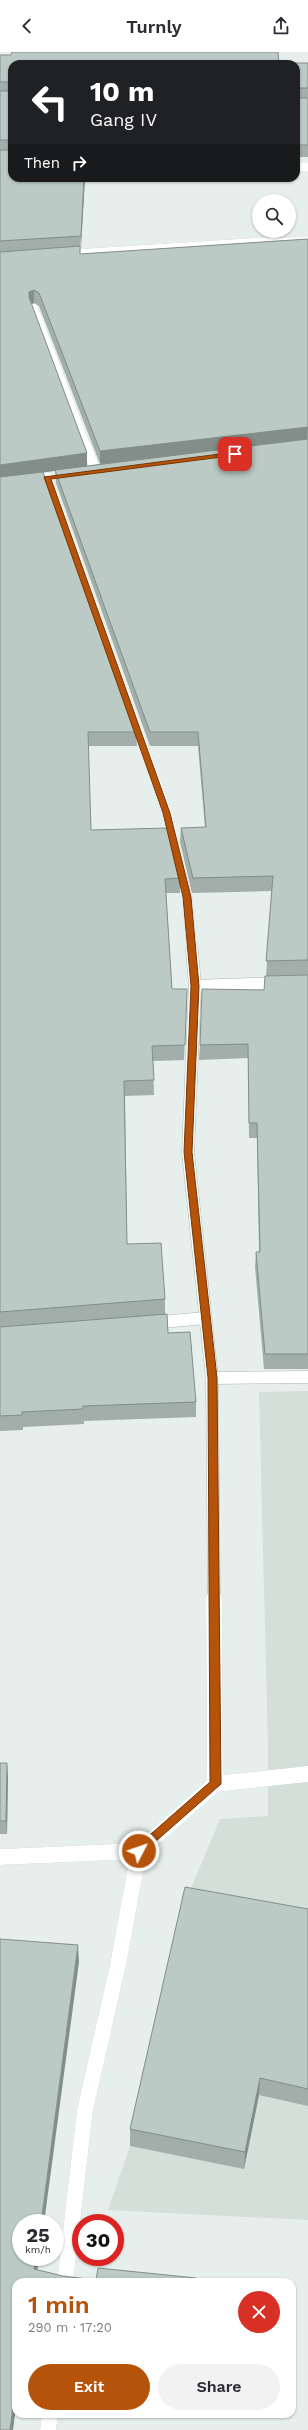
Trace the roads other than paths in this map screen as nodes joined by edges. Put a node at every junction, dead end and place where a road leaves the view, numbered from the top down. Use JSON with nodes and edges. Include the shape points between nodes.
{"nodes":[{"id":1,"x":308,"y":241,"type":"edge"},
{"id":2,"x":55,"y":255,"type":"edge"},
{"id":3,"x":34,"y":308,"type":"edge"},
{"id":4,"x":96,"y":471,"type":"edge"},
{"id":5,"x":47,"y":477,"type":"dead end"},
{"id":6,"x":308,"y":982,"type":"edge"},
{"id":7,"x":195,"y":986,"type":"junction"},
{"id":8,"x":205,"y":1318,"type":"junction"},
{"id":9,"x":142,"y":1324,"type":"edge"},
{"id":10,"x":308,"y":1377,"type":"edge"},
{"id":11,"x":212,"y":1378,"type":"junction"},
{"id":12,"x":308,"y":1774,"type":"edge"},
{"id":13,"x":215,"y":1784,"type":"junction"},
{"id":14,"x":139,"y":1851,"type":"junction"},
{"id":15,"x":0,"y":1857,"type":"edge"},
{"id":16,"x":65,"y":2278,"type":"edge"},
{"id":17,"x":50,"y":2418,"type":"edge"},
{"id":18,"x":48,"y":2430,"type":"edge"}],
"edges":[{"from":1,"to":2,"type":"street","via":[[253,242]]},
{"from":3,"to":4,"type":"street"},
{"from":5,"to":7,"type":"street","via":[[167,813],[187,897]]},
{"from":6,"to":7,"type":"street"},
{"from":7,"to":8,"type":"street","via":[[188,1152]]},
{"from":8,"to":9,"type":"street"},
{"from":8,"to":11,"type":"street"},
{"from":10,"to":11,"type":"street"},
{"from":11,"to":13,"type":"street"},
{"from":12,"to":13,"type":"street"},
{"from":13,"to":14,"type":"street"},
{"from":14,"to":15,"type":"street"},
{"from":14,"to":16,"type":"street","via":[[118,1965],[86,2110]]},
{"from":17,"to":18,"type":"street"}]}
